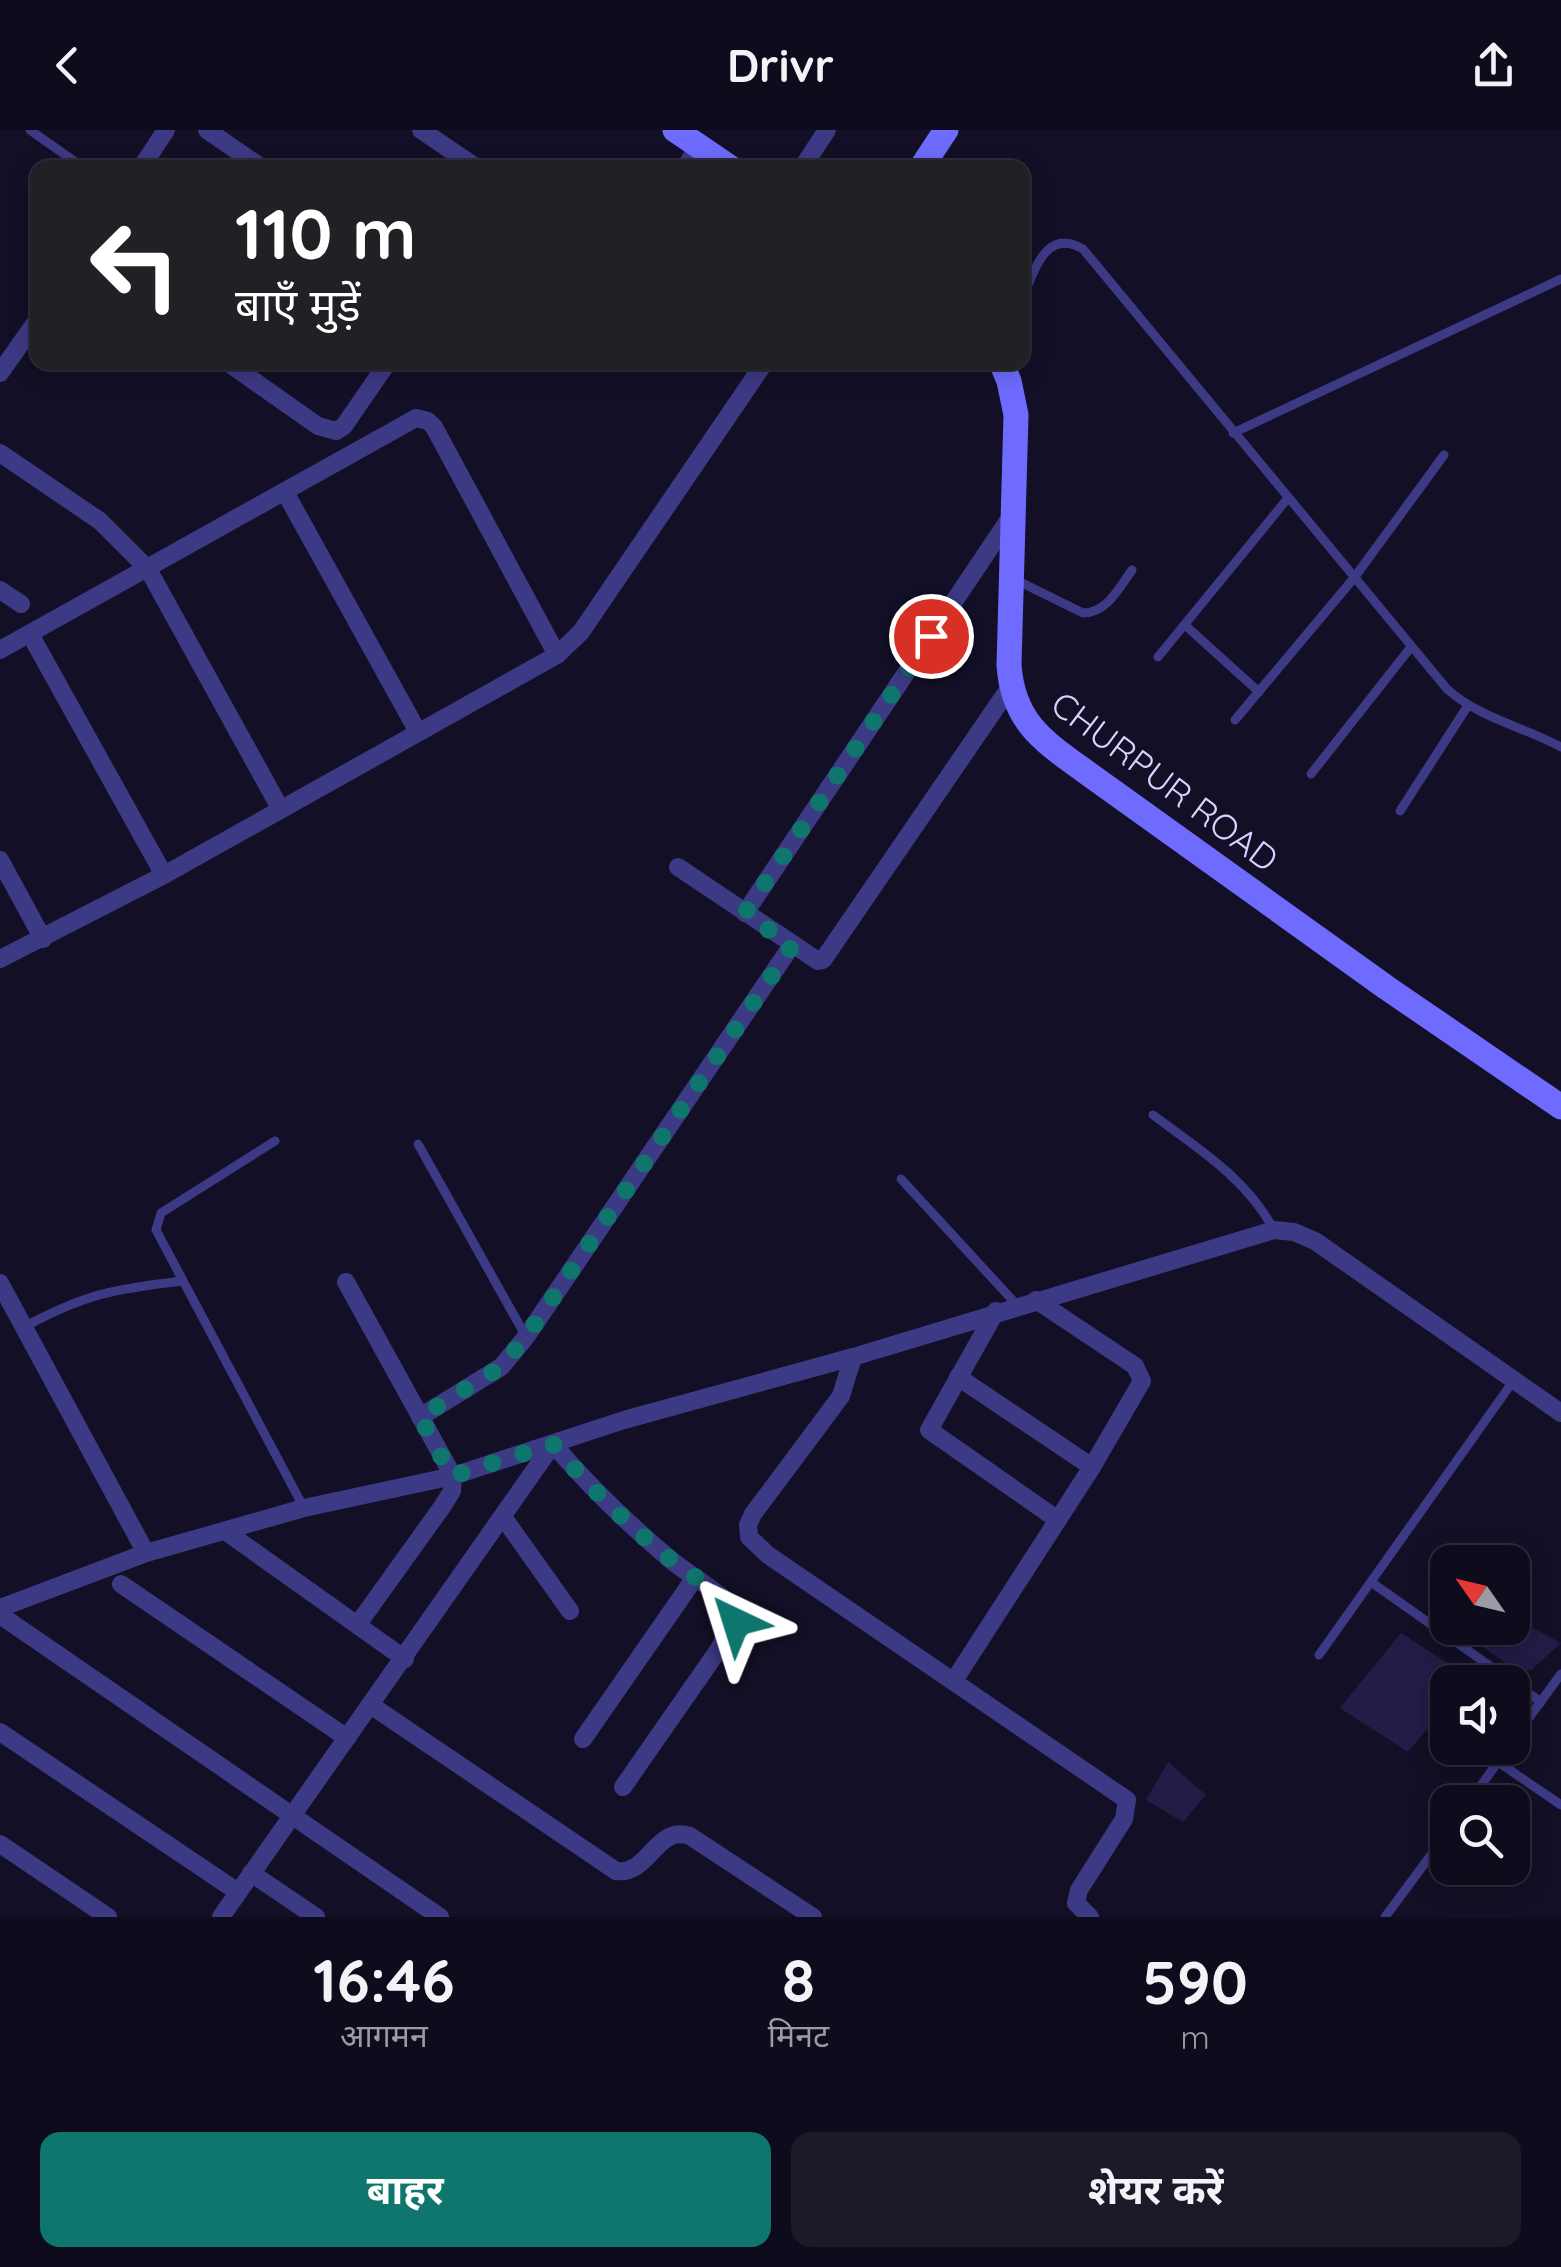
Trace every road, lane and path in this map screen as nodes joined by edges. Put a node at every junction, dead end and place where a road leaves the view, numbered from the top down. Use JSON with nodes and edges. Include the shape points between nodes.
{"nodes":[{"id":1,"x":30,"y":130,"type":"edge"},
{"id":2,"x":166,"y":130,"type":"edge"},
{"id":3,"x":207,"y":130,"type":"edge"},
{"id":4,"x":421,"y":130,"type":"edge"},
{"id":5,"x":675,"y":130,"type":"edge"},
{"id":6,"x":827,"y":130,"type":"edge"},
{"id":7,"x":946,"y":130,"type":"edge"},
{"id":8,"x":691,"y":157,"type":"edge"},
{"id":9,"x":73,"y":160,"type":"edge"},
{"id":10,"x":146,"y":160,"type":"edge"},
{"id":11,"x":250,"y":160,"type":"edge"},
{"id":12,"x":465,"y":160,"type":"edge"},
{"id":13,"x":807,"y":160,"type":"edge"},
{"id":14,"x":926,"y":160,"type":"edge"},
{"id":15,"x":1561,"y":280,"type":"edge"},
{"id":16,"x":1030,"y":283,"type":"edge"},
{"id":17,"x":30,"y":330,"type":"edge"},
{"id":18,"x":239,"y":370,"type":"edge"},
{"id":19,"x":382,"y":370,"type":"edge"},
{"id":20,"x":760,"y":370,"type":"edge"},
{"id":21,"x":1005,"y":370,"type":"edge"},
{"id":22,"x":0,"y":374,"type":"edge"},
{"id":23,"x":1233,"y":433,"type":"junction"},
{"id":24,"x":0,"y":453,"type":"edge"},
{"id":25,"x":1444,"y":455,"type":"dead end"},
{"id":26,"x":285,"y":492,"type":"junction"},
{"id":27,"x":1288,"y":498,"type":"junction"},
{"id":28,"x":1013,"y":513,"type":"junction"},
{"id":29,"x":148,"y":569,"type":"junction"},
{"id":30,"x":1132,"y":570,"type":"dead end"},
{"id":31,"x":1354,"y":578,"type":"junction"},
{"id":32,"x":1014,"y":579,"type":"junction"},
{"id":33,"x":0,"y":590,"type":"edge"},
{"id":34,"x":21,"y":604,"type":"dead end"},
{"id":35,"x":1185,"y":626,"type":"junction"},
{"id":36,"x":30,"y":634,"type":"junction"},
{"id":37,"x":1411,"y":647,"type":"junction"},
{"id":38,"x":0,"y":650,"type":"edge"},
{"id":39,"x":557,"y":655,"type":"junction"},
{"id":40,"x":1158,"y":657,"type":"dead end"},
{"id":41,"x":1010,"y":687,"type":"junction"},
{"id":42,"x":1259,"y":692,"type":"junction"},
{"id":43,"x":1467,"y":707,"type":"junction"},
{"id":44,"x":1235,"y":720,"type":"dead end"},
{"id":45,"x":418,"y":732,"type":"junction"},
{"id":46,"x":1561,"y":748,"type":"edge"},
{"id":47,"x":1312,"y":774,"type":"dead end"},
{"id":48,"x":280,"y":808,"type":"junction"},
{"id":49,"x":1400,"y":810,"type":"dead end"},
{"id":50,"x":0,"y":860,"type":"edge"},
{"id":51,"x":678,"y":867,"type":"dead end"},
{"id":52,"x":164,"y":875,"type":"junction"},
{"id":53,"x":745,"y":913,"type":"junction"},
{"id":54,"x":43,"y":939,"type":"junction"},
{"id":55,"x":792,"y":946,"type":"junction"},
{"id":56,"x":0,"y":959,"type":"edge"},
{"id":57,"x":1561,"y":1107,"type":"edge"},
{"id":58,"x":1153,"y":1116,"type":"dead end"},
{"id":59,"x":275,"y":1141,"type":"dead end"},
{"id":60,"x":418,"y":1144,"type":"dead end"},
{"id":61,"x":901,"y":1178,"type":"dead end"},
{"id":62,"x":1274,"y":1230,"type":"junction"},
{"id":63,"x":182,"y":1282,"type":"junction"},
{"id":64,"x":346,"y":1282,"type":"dead end"},
{"id":65,"x":0,"y":1283,"type":"edge"},
{"id":66,"x":1036,"y":1300,"type":"junction"},
{"id":67,"x":1017,"y":1305,"type":"junction"},
{"id":68,"x":996,"y":1311,"type":"junction"},
{"id":69,"x":24,"y":1327,"type":"junction"},
{"id":70,"x":526,"y":1337,"type":"junction"},
{"id":71,"x":853,"y":1357,"type":"junction"},
{"id":72,"x":958,"y":1377,"type":"junction"},
{"id":73,"x":1514,"y":1380,"type":"junction"},
{"id":74,"x":1561,"y":1412,"type":"edge"},
{"id":75,"x":420,"y":1417,"type":"junction"},
{"id":76,"x":553,"y":1444,"type":"junction"},
{"id":77,"x":1092,"y":1466,"type":"junction"},
{"id":78,"x":452,"y":1476,"type":"junction"},
{"id":79,"x":304,"y":1508,"type":"junction"},
{"id":80,"x":503,"y":1517,"type":"junction"},
{"id":81,"x":1058,"y":1520,"type":"junction"},
{"id":82,"x":224,"y":1530,"type":"junction"},
{"id":83,"x":146,"y":1553,"type":"junction"},
{"id":84,"x":694,"y":1579,"type":"junction"},
{"id":85,"x":1371,"y":1582,"type":"junction"},
{"id":86,"x":120,"y":1584,"type":"dead end"},
{"id":87,"x":570,"y":1610,"type":"dead end"},
{"id":88,"x":0,"y":1611,"type":"edge"},
{"id":89,"x":358,"y":1624,"type":"junction"},
{"id":90,"x":1320,"y":1655,"type":"dead end"},
{"id":91,"x":405,"y":1659,"type":"junction"},
{"id":92,"x":1561,"y":1674,"type":"edge"},
{"id":93,"x":954,"y":1679,"type":"junction"},
{"id":94,"x":1541,"y":1702,"type":"junction"},
{"id":95,"x":372,"y":1706,"type":"junction"},
{"id":96,"x":1530,"y":1717,"type":"edge"},
{"id":97,"x":0,"y":1732,"type":"edge"},
{"id":98,"x":347,"y":1738,"type":"junction"},
{"id":99,"x":583,"y":1739,"type":"dead end"},
{"id":100,"x":1502,"y":1765,"type":"edge"},
{"id":101,"x":623,"y":1788,"type":"dead end"},
{"id":102,"x":1561,"y":1805,"type":"edge"},
{"id":103,"x":292,"y":1816,"type":"junction"},
{"id":104,"x":0,"y":1844,"type":"edge"},
{"id":105,"x":1430,"y":1856,"type":"edge"},
{"id":106,"x":251,"y":1873,"type":"junction"},
{"id":107,"x":238,"y":1892,"type":"junction"},
{"id":108,"x":108,"y":1917,"type":"edge"},
{"id":109,"x":221,"y":1917,"type":"edge"},
{"id":110,"x":316,"y":1917,"type":"edge"},
{"id":111,"x":440,"y":1917,"type":"edge"},
{"id":112,"x":813,"y":1917,"type":"edge"},
{"id":113,"x":1090,"y":1917,"type":"edge"},
{"id":114,"x":1385,"y":1917,"type":"edge"}],
"edges":[{"from":1,"to":9,"type":"lane"},
{"from":2,"to":10,"type":"street"},
{"from":3,"to":11,"type":"street"},
{"from":4,"to":12,"type":"street"},
{"from":5,"to":8,"type":"street"},
{"from":6,"to":13,"type":"street"},
{"from":7,"to":14,"type":"street"},
{"from":15,"to":23,"type":"lane"},
{"from":16,"to":23,"type":"lane","via":[[1057,242],[1084,250]]},
{"from":17,"to":22,"type":"street"},
{"from":18,"to":19,"type":"street","via":[[328,431],[344,426]]},
{"from":20,"to":39,"type":"street","via":[[581,632]]},
{"from":21,"to":28,"type":"street","name":"CHURPUR ROAD","via":[[1016,415]]},
{"from":23,"to":27,"type":"lane"},
{"from":24,"to":29,"type":"street","via":[[100,521]]},
{"from":25,"to":31,"type":"lane"},
{"from":26,"to":29,"type":"street"},
{"from":26,"to":39,"type":"street","via":[[416,418],[428,421]]},
{"from":26,"to":45,"type":"street"},
{"from":27,"to":31,"type":"lane"},
{"from":27,"to":35,"type":"lane"},
{"from":28,"to":32,"type":"street","name":"CHURPUR ROAD"},
{"from":28,"to":53,"type":"street"},
{"from":29,"to":36,"type":"street"},
{"from":29,"to":48,"type":"street"},
{"from":30,"to":32,"type":"lane","via":[[1094,613]]},
{"from":31,"to":37,"type":"lane"},
{"from":31,"to":42,"type":"lane"},
{"from":32,"to":41,"type":"street","name":"CHURPUR ROAD"},
{"from":33,"to":34,"type":"street"},
{"from":35,"to":40,"type":"lane"},
{"from":35,"to":42,"type":"lane"},
{"from":36,"to":38,"type":"street"},
{"from":36,"to":52,"type":"street"},
{"from":37,"to":43,"type":"lane"},
{"from":37,"to":47,"type":"lane"},
{"from":39,"to":45,"type":"street"},
{"from":41,"to":55,"type":"street","via":[[827,958],[818,961]]},
{"from":41,"to":57,"type":"street","name":"CHURPUR ROAD","via":[[1022,718],[1046,742]]},
{"from":42,"to":44,"type":"lane"},
{"from":43,"to":46,"type":"lane"},
{"from":43,"to":49,"type":"lane"},
{"from":45,"to":48,"type":"street"},
{"from":48,"to":52,"type":"street"},
{"from":50,"to":54,"type":"street"},
{"from":51,"to":53,"type":"street"},
{"from":52,"to":54,"type":"street"},
{"from":53,"to":55,"type":"street"},
{"from":54,"to":56,"type":"street"},
{"from":55,"to":70,"type":"street"},
{"from":58,"to":62,"type":"lane","via":[[1230,1172]]},
{"from":59,"to":63,"type":"lane","via":[[161,1212],[156,1230]]},
{"from":60,"to":70,"type":"lane"},
{"from":61,"to":67,"type":"lane"},
{"from":62,"to":66,"type":"street"},
{"from":62,"to":73,"type":"street","via":[[1315,1242]]},
{"from":63,"to":69,"type":"lane","via":[[84,1297]]},
{"from":63,"to":79,"type":"lane"},
{"from":64,"to":75,"type":"street"},
{"from":65,"to":69,"type":"street"},
{"from":66,"to":67,"type":"street"},
{"from":66,"to":77,"type":"street","via":[[1141,1373],[1138,1390]]},
{"from":67,"to":68,"type":"street"},
{"from":68,"to":71,"type":"street"},
{"from":68,"to":72,"type":"street"},
{"from":69,"to":83,"type":"street"},
{"from":70,"to":75,"type":"street","via":[[501,1367]]},
{"from":71,"to":76,"type":"street"},
{"from":71,"to":93,"type":"street","via":[[841,1396],[753,1514],[749,1537]]},
{"from":72,"to":77,"type":"street"},
{"from":72,"to":81,"type":"street","via":[[929,1426],[931,1434]]},
{"from":73,"to":74,"type":"street"},
{"from":73,"to":85,"type":"lane"},
{"from":75,"to":78,"type":"street"},
{"from":76,"to":78,"type":"street"},
{"from":76,"to":80,"type":"street"},
{"from":76,"to":84,"type":"street","via":[[615,1511]]},
{"from":77,"to":81,"type":"street"},
{"from":78,"to":79,"type":"street"},
{"from":78,"to":89,"type":"street","via":[[452,1491]]},
{"from":79,"to":82,"type":"street"},
{"from":80,"to":87,"type":"street"},
{"from":80,"to":91,"type":"street"},
{"from":81,"to":93,"type":"street"},
{"from":82,"to":83,"type":"street"},
{"from":82,"to":89,"type":"street"},
{"from":83,"to":88,"type":"street"},
{"from":84,"to":99,"type":"street"},
{"from":84,"to":101,"type":"street","via":[[733,1606],[736,1622]]},
{"from":85,"to":90,"type":"lane"},
{"from":85,"to":94,"type":"lane"},
{"from":86,"to":98,"type":"street"},
{"from":88,"to":103,"type":"street"},
{"from":89,"to":91,"type":"street"},
{"from":91,"to":95,"type":"street"},
{"from":92,"to":94,"type":"lane"},
{"from":93,"to":113,"type":"street","via":[[1127,1800],[1124,1819],[1078,1890],[1076,1903]]},
{"from":94,"to":96,"type":"lane"},
{"from":95,"to":98,"type":"street"},
{"from":95,"to":112,"type":"street","via":[[616,1870],[636,1868],[680,1832]]},
{"from":97,"to":107,"type":"street"},
{"from":98,"to":103,"type":"street"},
{"from":100,"to":102,"type":"lane"},
{"from":103,"to":106,"type":"street"},
{"from":103,"to":111,"type":"street"},
{"from":104,"to":108,"type":"street"},
{"from":105,"to":114,"type":"lane"},
{"from":106,"to":107,"type":"street"},
{"from":106,"to":110,"type":"street"},
{"from":107,"to":109,"type":"street"}]}
